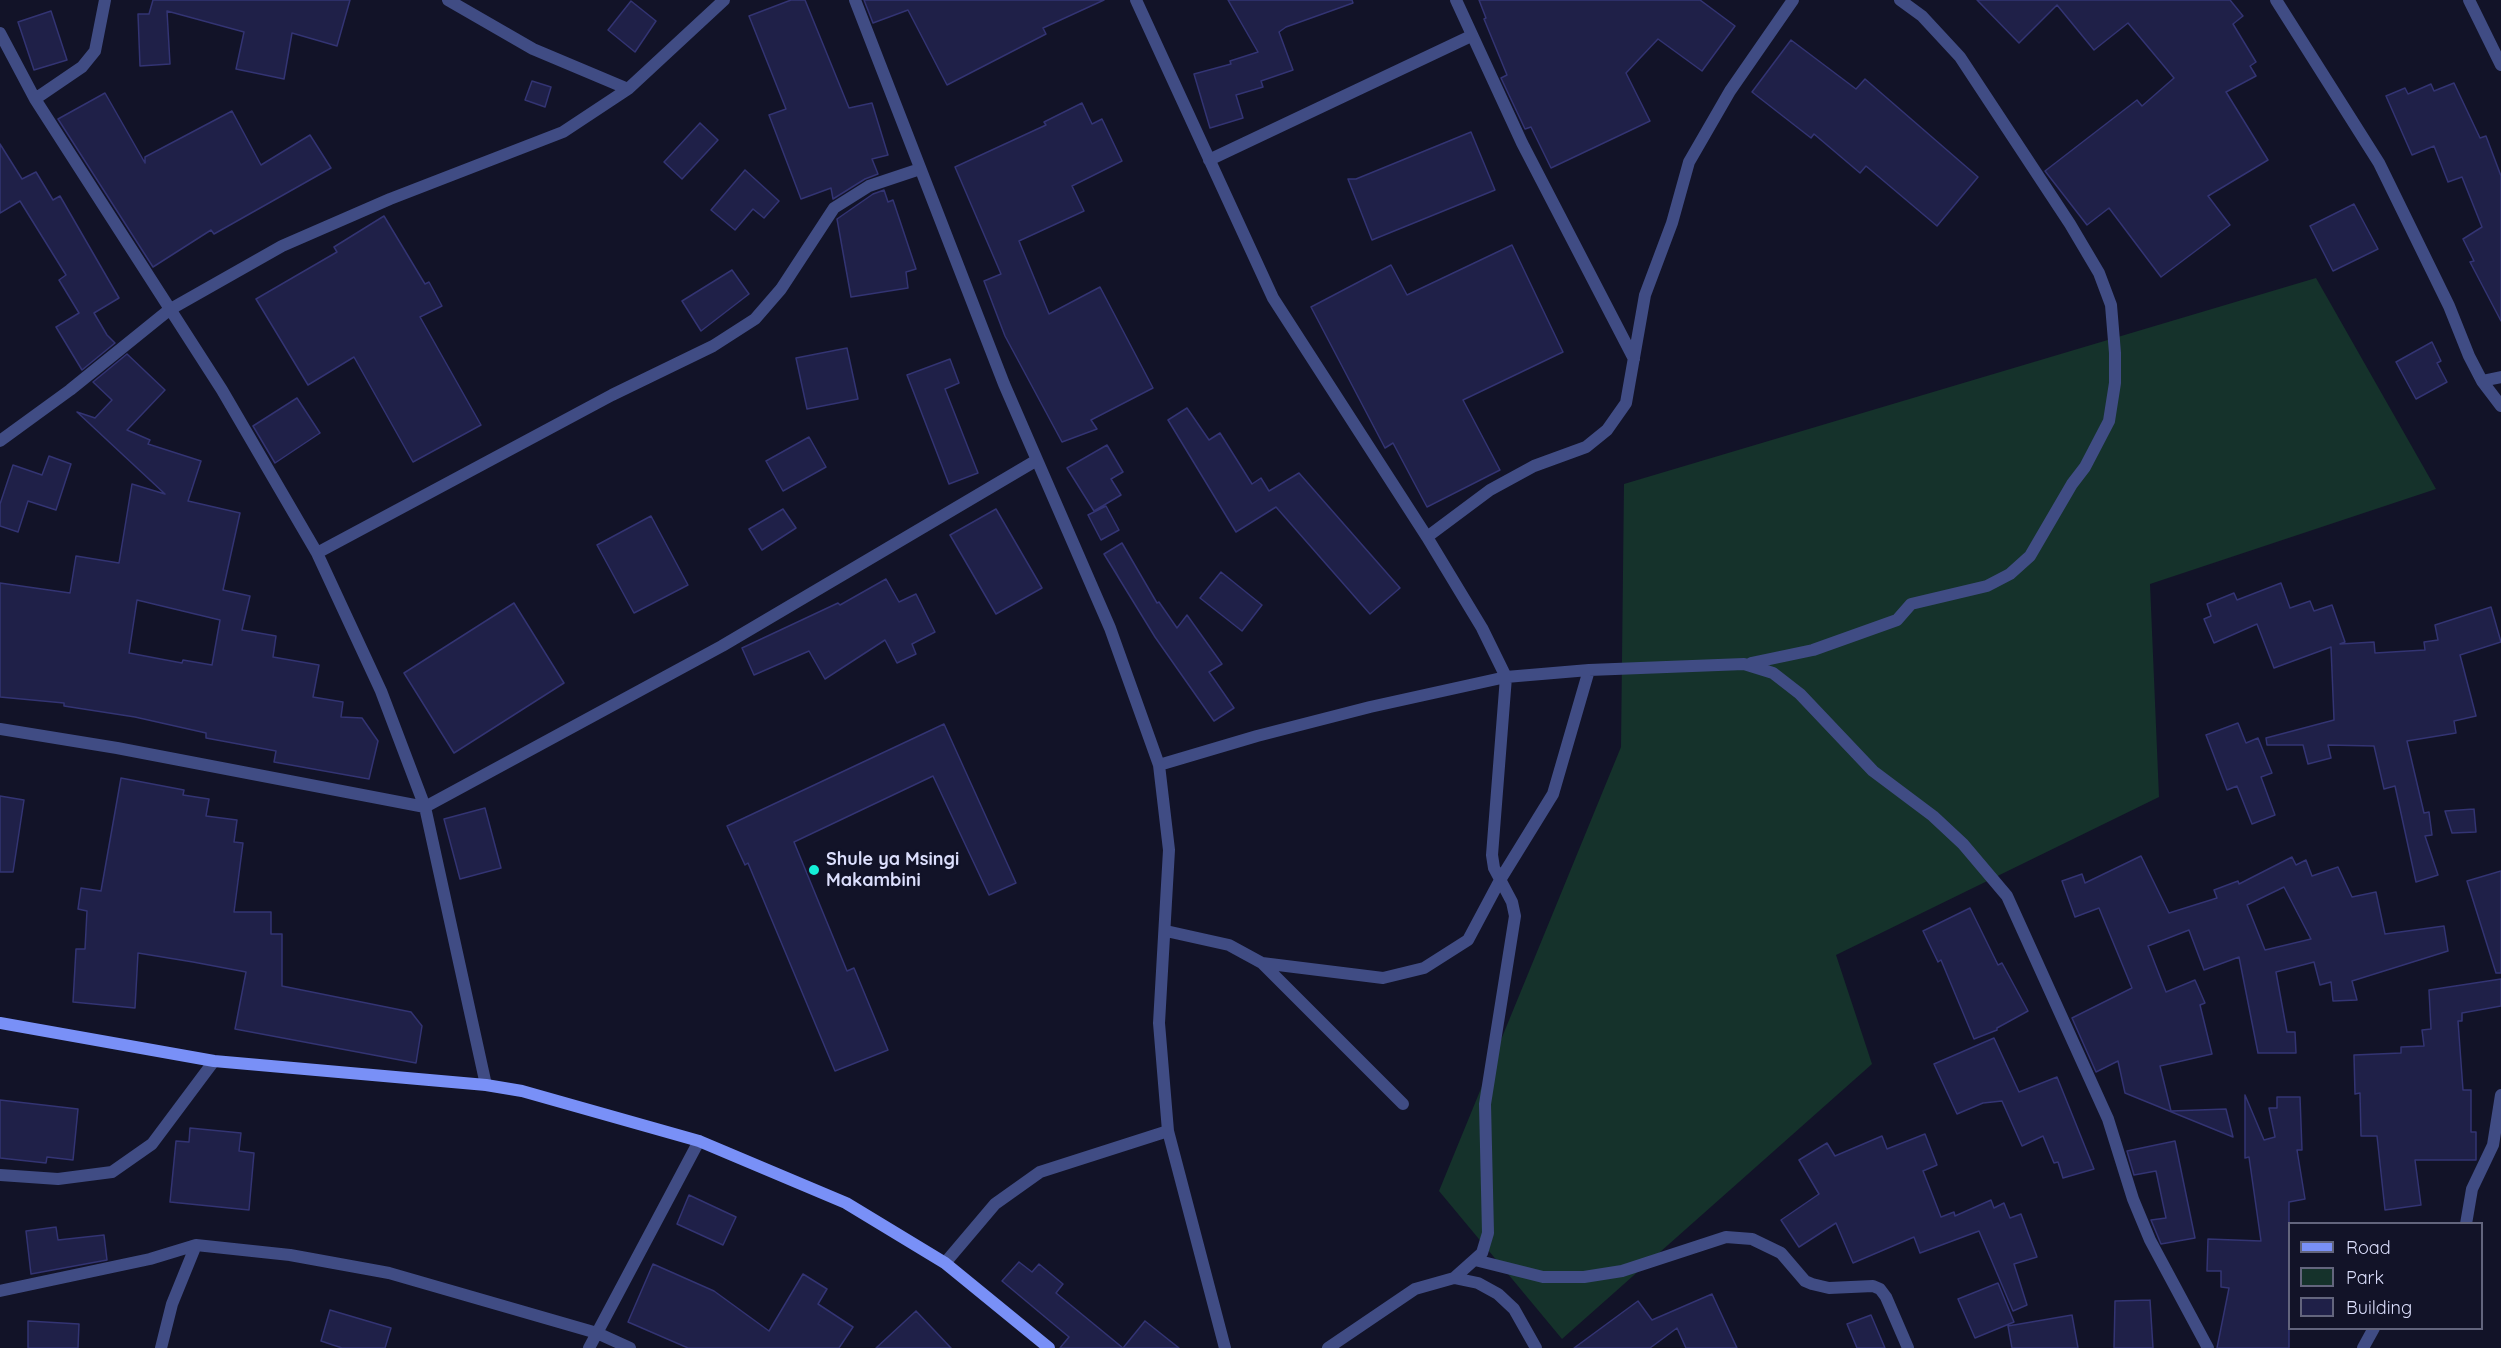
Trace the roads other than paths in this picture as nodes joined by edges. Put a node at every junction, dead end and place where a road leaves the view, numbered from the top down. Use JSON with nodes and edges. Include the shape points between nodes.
{"nodes":[{"id":1,"x":105,"y":0,"type":"edge"},
{"id":2,"x":448,"y":0,"type":"edge"},
{"id":3,"x":724,"y":0,"type":"edge"},
{"id":4,"x":855,"y":0,"type":"edge"},
{"id":5,"x":1136,"y":0,"type":"edge"},
{"id":6,"x":1456,"y":0,"type":"edge"},
{"id":7,"x":1793,"y":0,"type":"edge"},
{"id":8,"x":1900,"y":0,"type":"edge"},
{"id":9,"x":2276,"y":0,"type":"edge"},
{"id":10,"x":2469,"y":0,"type":"edge"},
{"id":11,"x":0,"y":33,"type":"edge"},
{"id":12,"x":1471,"y":36,"type":"junction"},
{"id":13,"x":2501,"y":64,"type":"edge"},
{"id":14,"x":628,"y":89,"type":"junction"},
{"id":15,"x":35,"y":99,"type":"junction"},
{"id":16,"x":1209,"y":160,"type":"junction"},
{"id":17,"x":920,"y":169,"type":"junction"},
{"id":18,"x":169,"y":310,"type":"junction"},
{"id":19,"x":1634,"y":359,"type":"junction"},
{"id":20,"x":2501,"y":377,"type":"edge"},
{"id":21,"x":2482,"y":381,"type":"junction"},
{"id":22,"x":2501,"y":406,"type":"edge"},
{"id":23,"x":1,"y":439,"type":"edge"},
{"id":24,"x":1037,"y":460,"type":"junction"},
{"id":25,"x":1427,"y":537,"type":"junction"},
{"id":26,"x":317,"y":553,"type":"junction"},
{"id":27,"x":1744,"y":664,"type":"junction"},
{"id":28,"x":1589,"y":670,"type":"junction"},
{"id":29,"x":1506,"y":677,"type":"junction"},
{"id":30,"x":0,"y":729,"type":"edge"},
{"id":31,"x":1159,"y":765,"type":"junction"},
{"id":32,"x":425,"y":807,"type":"junction"},
{"id":33,"x":1500,"y":880,"type":"junction"},
{"id":34,"x":1166,"y":931,"type":"junction"},
{"id":35,"x":1262,"y":963,"type":"junction"},
{"id":36,"x":0,"y":1023,"type":"edge"},
{"id":37,"x":214,"y":1061,"type":"junction"},
{"id":38,"x":486,"y":1085,"type":"junction"},
{"id":39,"x":2501,"y":1095,"type":"edge"},
{"id":40,"x":1403,"y":1104,"type":"dead end"},
{"id":41,"x":1168,"y":1131,"type":"junction"},
{"id":42,"x":699,"y":1141,"type":"junction"},
{"id":43,"x":0,"y":1174,"type":"edge"},
{"id":44,"x":2466,"y":1222,"type":"edge"},
{"id":45,"x":196,"y":1245,"type":"junction"},
{"id":46,"x":1475,"y":1260,"type":"junction"},
{"id":47,"x":945,"y":1263,"type":"junction"},
{"id":48,"x":1454,"y":1278,"type":"junction"},
{"id":49,"x":0,"y":1291,"type":"edge"},
{"id":50,"x":2373,"y":1330,"type":"edge"},
{"id":51,"x":597,"y":1333,"type":"junction"},
{"id":52,"x":161,"y":1348,"type":"edge"},
{"id":53,"x":590,"y":1348,"type":"edge"},
{"id":54,"x":630,"y":1348,"type":"edge"},
{"id":55,"x":1050,"y":1348,"type":"edge"},
{"id":56,"x":1225,"y":1348,"type":"edge"},
{"id":57,"x":1328,"y":1348,"type":"edge"},
{"id":58,"x":1536,"y":1348,"type":"edge"},
{"id":59,"x":1908,"y":1348,"type":"edge"},
{"id":60,"x":2208,"y":1348,"type":"edge"},
{"id":61,"x":2363,"y":1348,"type":"edge"}],
"edges":[{"from":1,"to":15,"type":"street","via":[[95,51],[82,67]]},
{"from":2,"to":14,"type":"street","via":[[533,49]]},
{"from":3,"to":14,"type":"street"},
{"from":4,"to":17,"type":"street"},
{"from":5,"to":16,"type":"street"},
{"from":6,"to":12,"type":"street"},
{"from":7,"to":19,"type":"street","via":[[1730,91],[1689,162],[1672,223],[1645,295]]},
{"from":8,"to":27,"type":"street","via":[[1922,16],[1960,57],[2098,273],[2111,305],[2115,353],[2109,421],[2030,556],[2010,574],[1987,586],[1911,604],[1898,620],[1813,650]]},
{"from":9,"to":21,"type":"street","via":[[2379,163]]},
{"from":10,"to":13,"type":"street"},
{"from":11,"to":15,"type":"street"},
{"from":12,"to":16,"type":"street"},
{"from":12,"to":19,"type":"street"},
{"from":14,"to":18,"type":"street","via":[[563,132],[282,246]]},
{"from":15,"to":18,"type":"street"},
{"from":16,"to":25,"type":"street","via":[[1273,298]]},
{"from":17,"to":24,"type":"street"},
{"from":17,"to":26,"type":"street","via":[[869,186],[834,208],[782,289],[747,325]]},
{"from":18,"to":23,"type":"street"},
{"from":18,"to":26,"type":"street","via":[[222,390]]},
{"from":19,"to":25,"type":"street","via":[[1626,404],[1607,430],[1586,447],[1534,466],[1490,490]]},
{"from":20,"to":21,"type":"street"},
{"from":21,"to":22,"type":"street"},
{"from":24,"to":31,"type":"street","via":[[1110,628]]},
{"from":24,"to":32,"type":"street","via":[[722,646]]},
{"from":25,"to":29,"type":"street","via":[[1482,628]]},
{"from":26,"to":32,"type":"street","via":[[381,691]]},
{"from":27,"to":28,"type":"street"},
{"from":27,"to":60,"type":"street","via":[[1773,674],[1800,694],[1873,771],[1964,844],[2007,896],[2108,1119],[2150,1240]]},
{"from":28,"to":29,"type":"street"},
{"from":28,"to":33,"type":"street","via":[[1557,783]]},
{"from":29,"to":31,"type":"street","via":[[1370,707]]},
{"from":29,"to":33,"type":"street","via":[[1492,855]]},
{"from":30,"to":32,"type":"street"},
{"from":31,"to":34,"type":"street","via":[[1169,850]]},
{"from":32,"to":38,"type":"street"},
{"from":33,"to":35,"type":"street","via":[[1468,940],[1424,968],[1383,978]]},
{"from":33,"to":46,"type":"street","via":[[1515,916],[1485,1104],[1488,1233],[1486,1245]]},
{"from":34,"to":35,"type":"street","via":[[1229,945]]},
{"from":34,"to":41,"type":"street","via":[[1159,1023]]},
{"from":35,"to":40,"type":"street"},
{"from":36,"to":37,"type":"street"},
{"from":37,"to":38,"type":"street"},
{"from":37,"to":43,"type":"street","via":[[152,1144],[112,1172],[58,1179]]},
{"from":38,"to":42,"type":"street","via":[[522,1091]]},
{"from":39,"to":44,"type":"street","via":[[2493,1145],[2472,1189]]},
{"from":41,"to":47,"type":"street","via":[[1040,1172],[995,1203]]},
{"from":41,"to":56,"type":"street"},
{"from":42,"to":47,"type":"street","via":[[846,1203]]},
{"from":42,"to":51,"type":"street"},
{"from":45,"to":49,"type":"street","via":[[150,1259]]},
{"from":45,"to":51,"type":"street","via":[[290,1255],[389,1273]]},
{"from":45,"to":52,"type":"street","via":[[172,1304]]},
{"from":46,"to":48,"type":"street"},
{"from":46,"to":59,"type":"street","via":[[1543,1277],[1584,1277],[1622,1271],[1726,1237],[1752,1239],[1782,1253],[1812,1284],[1880,1289]]},
{"from":47,"to":55,"type":"street"},
{"from":48,"to":57,"type":"street","via":[[1415,1289]]},
{"from":48,"to":58,"type":"street","via":[[1478,1283],[1498,1294],[1514,1310]]},
{"from":50,"to":61,"type":"street"},
{"from":51,"to":53,"type":"street"},
{"from":51,"to":54,"type":"street"}]}
